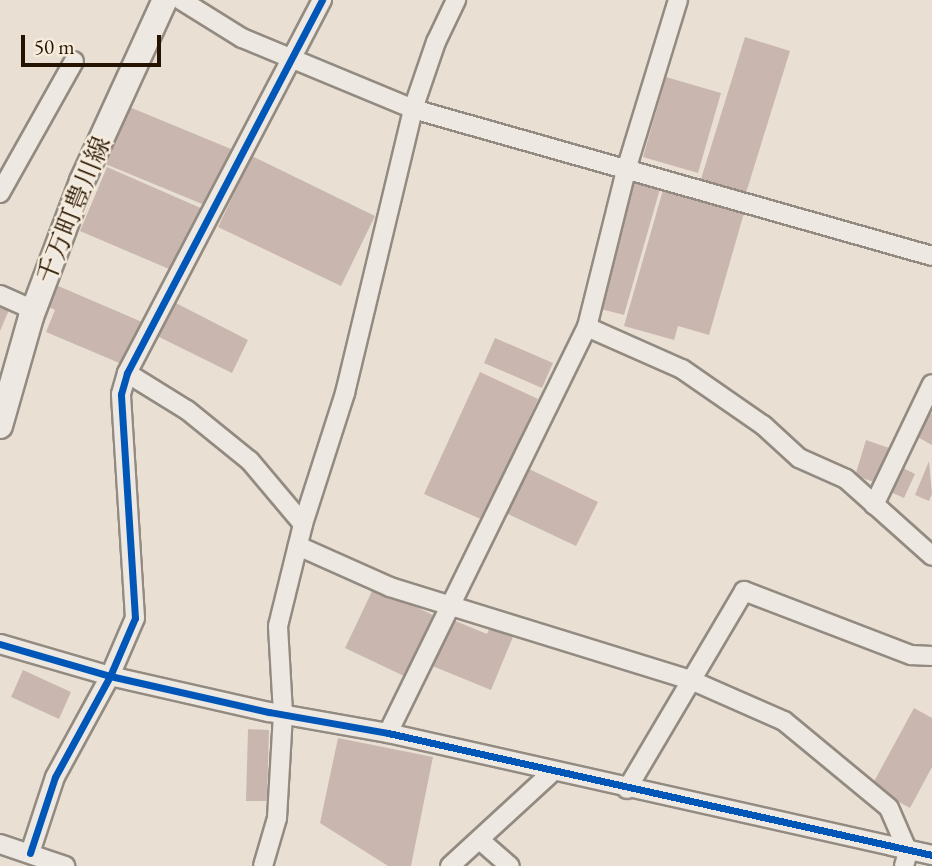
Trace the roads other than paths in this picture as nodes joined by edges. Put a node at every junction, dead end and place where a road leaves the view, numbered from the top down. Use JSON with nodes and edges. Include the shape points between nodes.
{"nodes":[{"id":1,"x":165,"y":0,"type":"edge"},
{"id":2,"x":181,"y":0,"type":"edge"},
{"id":3,"x":322,"y":0,"type":"edge"},
{"id":4,"x":456,"y":0,"type":"edge"},
{"id":5,"x":678,"y":0,"type":"edge"},
{"id":6,"x":293,"y":59,"type":"junction"},
{"id":7,"x":74,"y":61,"type":"dead end"},
{"id":8,"x":413,"y":109,"type":"junction"},
{"id":9,"x":626,"y":170,"type":"junction"},
{"id":10,"x":0,"y":193,"type":"edge"},
{"id":11,"x":932,"y":256,"type":"edge"},
{"id":12,"x":0,"y":295,"type":"edge"},
{"id":13,"x":34,"y":310,"type":"junction"},
{"id":14,"x":587,"y":327,"type":"junction"},
{"id":15,"x":127,"y":373,"type":"junction"},
{"id":16,"x":932,"y":384,"type":"edge"},
{"id":17,"x":0,"y":426,"type":"edge"},
{"id":18,"x":874,"y":505,"type":"junction"},
{"id":19,"x":303,"y":524,"type":"junction"},
{"id":20,"x":298,"y":546,"type":"junction"},
{"id":21,"x":932,"y":556,"type":"edge"},
{"id":22,"x":450,"y":607,"type":"junction"},
{"id":23,"x":0,"y":644,"type":"edge"},
{"id":24,"x":932,"y":656,"type":"edge"},
{"id":25,"x":110,"y":676,"type":"junction"},
{"id":26,"x":694,"y":681,"type":"junction"},
{"id":27,"x":283,"y":713,"type":"junction"},
{"id":28,"x":388,"y":733,"type":"junction"},
{"id":29,"x":551,"y":773,"type":"junction"},
{"id":30,"x":627,"y":789,"type":"junction"},
{"id":31,"x":481,"y":841,"type":"junction"},
{"id":32,"x":0,"y":844,"type":"edge"},
{"id":33,"x":30,"y":853,"type":"junction"},
{"id":34,"x":932,"y":855,"type":"edge"},
{"id":35,"x":906,"y":859,"type":"edge"},
{"id":36,"x":65,"y":866,"type":"edge"},
{"id":37,"x":263,"y":866,"type":"edge"},
{"id":38,"x":450,"y":866,"type":"edge"},
{"id":39,"x":510,"y":866,"type":"edge"}],
"edges":[{"from":1,"to":13,"type":"main road","name":"千万町豊川線","via":[[82,181]]},
{"from":2,"to":6,"type":"street","via":[[242,38]]},
{"from":3,"to":6,"type":"street"},
{"from":4,"to":8,"type":"street"},
{"from":5,"to":9,"type":"street"},
{"from":6,"to":8,"type":"street"},
{"from":6,"to":15,"type":"street"},
{"from":7,"to":10,"type":"street"},
{"from":8,"to":9,"type":"street"},
{"from":8,"to":19,"type":"street","via":[[345,393]]},
{"from":9,"to":11,"type":"street"},
{"from":9,"to":14,"type":"street"},
{"from":12,"to":13,"type":"street"},
{"from":13,"to":17,"type":"main road","name":"千万町豊川線"},
{"from":14,"to":18,"type":"street","via":[[682,369],[762,425],[799,458],[846,479]]},
{"from":14,"to":22,"type":"street"},
{"from":15,"to":19,"type":"street","via":[[187,410],[250,461]]},
{"from":15,"to":25,"type":"street","via":[[121,394],[135,618]]},
{"from":16,"to":18,"type":"street"},
{"from":18,"to":21,"type":"street"},
{"from":19,"to":20,"type":"street"},
{"from":20,"to":22,"type":"street","via":[[390,587]]},
{"from":20,"to":27,"type":"street","via":[[278,626]]},
{"from":22,"to":26,"type":"street"},
{"from":22,"to":28,"type":"street"},
{"from":23,"to":25,"type":"street"},
{"from":24,"to":26,"type":"street","via":[[911,655],[744,591]]},
{"from":25,"to":27,"type":"street"},
{"from":25,"to":33,"type":"street","via":[[55,777]]},
{"from":26,"to":30,"type":"street"},
{"from":26,"to":35,"type":"street","via":[[784,720],[827,753],[889,808]]},
{"from":27,"to":28,"type":"street"},
{"from":27,"to":37,"type":"street","via":[[277,818]]},
{"from":28,"to":29,"type":"street"},
{"from":29,"to":30,"type":"street"},
{"from":29,"to":31,"type":"street"},
{"from":30,"to":35,"type":"street"},
{"from":31,"to":38,"type":"street"},
{"from":31,"to":39,"type":"street"},
{"from":32,"to":33,"type":"street"},
{"from":33,"to":36,"type":"street"},
{"from":34,"to":35,"type":"street"}]}
